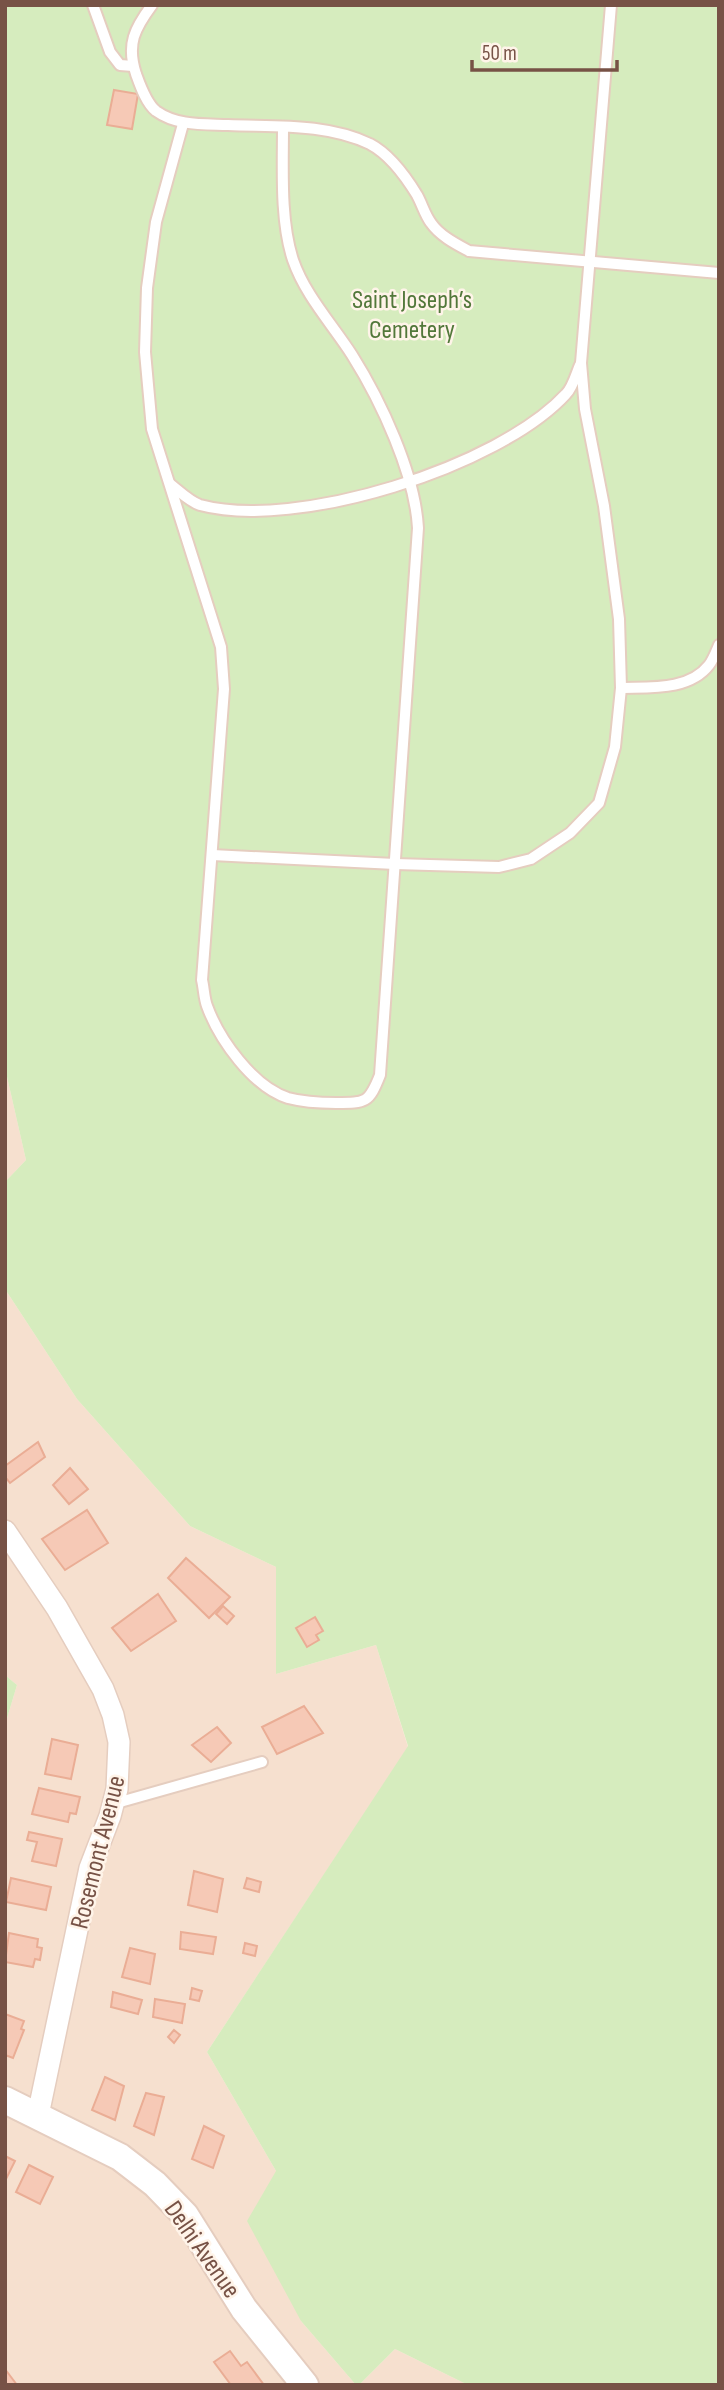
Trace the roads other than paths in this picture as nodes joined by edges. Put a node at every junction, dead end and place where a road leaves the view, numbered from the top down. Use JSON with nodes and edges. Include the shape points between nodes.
{"nodes":[{"id":1,"x":93,"y":5,"type":"edge"},
{"id":2,"x":152,"y":5,"type":"edge"},
{"id":3,"x":611,"y":5,"type":"edge"},
{"id":4,"x":133,"y":66,"type":"junction"},
{"id":5,"x":183,"y":124,"type":"junction"},
{"id":6,"x":283,"y":127,"type":"junction"},
{"id":7,"x":589,"y":262,"type":"junction"},
{"id":8,"x":719,"y":273,"type":"edge"},
{"id":9,"x":581,"y":363,"type":"junction"},
{"id":10,"x":410,"y":481,"type":"junction"},
{"id":11,"x":170,"y":484,"type":"junction"},
{"id":12,"x":719,"y":645,"type":"edge"},
{"id":13,"x":621,"y":688,"type":"junction"},
{"id":14,"x":212,"y":855,"type":"junction"},
{"id":15,"x":395,"y":864,"type":"junction"},
{"id":16,"x":5,"y":1531,"type":"edge"},
{"id":17,"x":262,"y":1762,"type":"dead end"},
{"id":18,"x":113,"y":1804,"type":"junction"},
{"id":19,"x":5,"y":2100,"type":"edge"},
{"id":20,"x":38,"y":2115,"type":"junction"},
{"id":21,"x":305,"y":2385,"type":"edge"}],
"edges":[{"from":1,"to":4,"type":"lane","via":[[110,52],[120,65]]},
{"from":2,"to":4,"type":"lane","via":[[136,27]]},
{"from":3,"to":7,"type":"lane"},
{"from":4,"to":5,"type":"lane","via":[[155,110]]},
{"from":5,"to":6,"type":"lane"},
{"from":5,"to":11,"type":"lane","via":[[156,222],[147,288],[145,352],[152,429]]},
{"from":6,"to":7,"type":"lane","via":[[337,132],[372,145],[417,195],[431,224],[469,251]]},
{"from":6,"to":10,"type":"lane","via":[[286,220],[293,259],[387,421]]},
{"from":7,"to":8,"type":"lane"},
{"from":7,"to":9,"type":"lane"},
{"from":9,"to":10,"type":"lane","via":[[568,393],[533,422],[496,446]]},
{"from":9,"to":13,"type":"lane","via":[[619,619]]},
{"from":10,"to":11,"type":"lane","via":[[346,499],[229,511],[197,504]]},
{"from":10,"to":15,"type":"lane","via":[[418,528]]},
{"from":11,"to":14,"type":"lane","via":[[221,648],[224,690]]},
{"from":12,"to":13,"type":"lane","via":[[708,667],[688,681]]},
{"from":13,"to":15,"type":"lane","via":[[615,747],[599,803],[570,833],[531,859],[499,867]]},
{"from":14,"to":15,"type":"lane"},
{"from":14,"to":15,"type":"lane","via":[[202,980],[206,1005],[229,1048],[262,1084],[287,1098],[323,1103],[359,1103],[372,1095],[380,1075]]},
{"from":16,"to":18,"type":"street","name":"Rosemont Avenue","via":[[57,1608],[103,1689],[119,1742]]},
{"from":17,"to":18,"type":"lane"},
{"from":18,"to":20,"type":"street","name":"Rosemont Avenue","via":[[90,1868]]},
{"from":19,"to":20,"type":"street","name":"Delhi Avenue"},
{"from":20,"to":21,"type":"street","name":"Delhi Avenue","via":[[120,2157],[155,2184],[185,2215],[244,2309]]}]}
